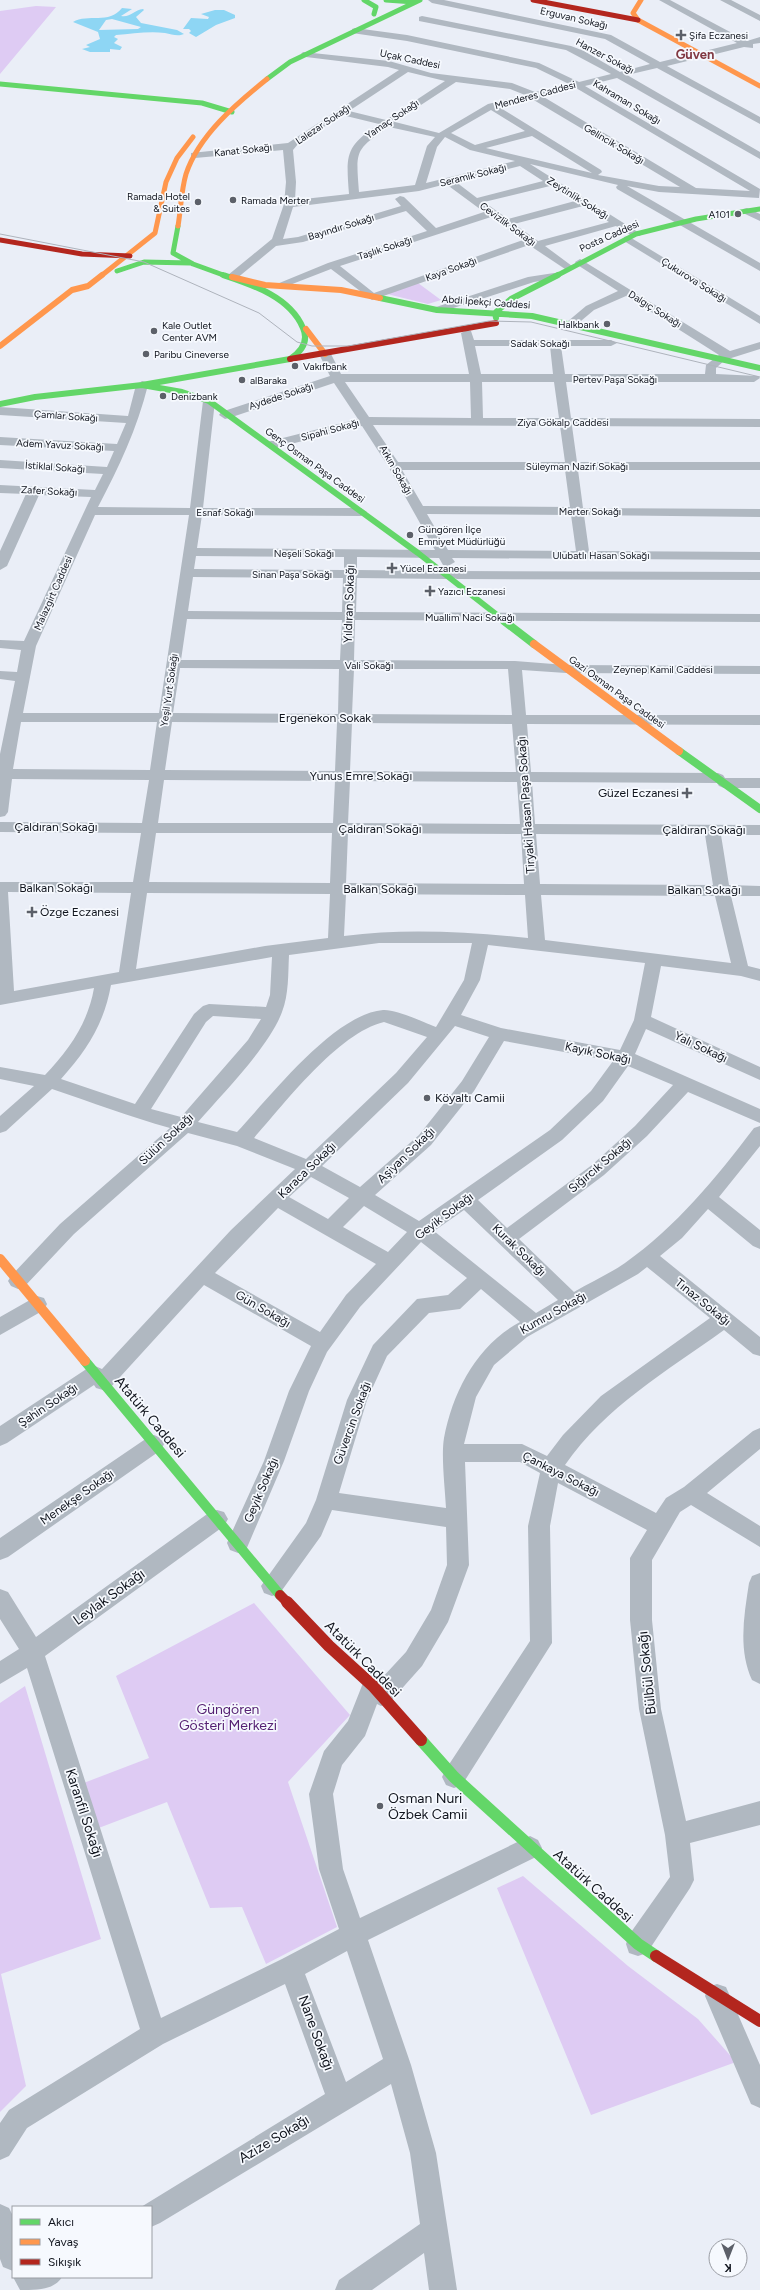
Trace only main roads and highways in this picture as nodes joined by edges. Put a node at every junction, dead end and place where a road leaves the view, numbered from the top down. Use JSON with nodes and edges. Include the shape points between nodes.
{"nodes":[{"id":1,"x":364,"y":0,"type":"edge"},
{"id":2,"x":386,"y":0,"type":"edge"},
{"id":3,"x":533,"y":0,"type":"edge"},
{"id":4,"x":641,"y":0,"type":"edge"},
{"id":5,"x":409,"y":1,"type":"edge"},
{"id":6,"x":374,"y":14,"type":"junction"},
{"id":7,"x":638,"y":20,"type":"junction"},
{"id":8,"x":265,"y":68,"type":"dead end"},
{"id":9,"x":0,"y":84,"type":"edge"},
{"id":10,"x":244,"y":85,"type":"dead end"},
{"id":11,"x":760,"y":86,"type":"edge"},
{"id":12,"x":220,"y":103,"type":"junction"},
{"id":13,"x":232,"y":112,"type":"junction"},
{"id":14,"x":181,"y":209,"type":"junction"},
{"id":15,"x":760,"y":209,"type":"edge"},
{"id":16,"x":0,"y":240,"type":"edge"},
{"id":17,"x":61,"y":250,"type":"junction"},
{"id":18,"x":124,"y":256,"type":"junction"},
{"id":19,"x":87,"y":263,"type":"dead end"},
{"id":20,"x":190,"y":263,"type":"junction"},
{"id":21,"x":83,"y":276,"type":"dead end"},
{"id":22,"x":232,"y":277,"type":"junction"},
{"id":23,"x":88,"y":286,"type":"junction"},
{"id":24,"x":72,"y":290,"type":"junction"},
{"id":25,"x":495,"y":313,"type":"junction"},
{"id":26,"x":504,"y":322,"type":"junction"},
{"id":27,"x":306,"y":329,"type":"junction"},
{"id":28,"x":0,"y":346,"type":"edge"},
{"id":29,"x":325,"y":354,"type":"junction"},
{"id":30,"x":290,"y":359,"type":"junction"},
{"id":31,"x":679,"y":360,"type":"dead end"},
{"id":32,"x":706,"y":366,"type":"road end"},
{"id":33,"x":758,"y":375,"type":"edge"},
{"id":34,"x":142,"y":385,"type":"junction"},
{"id":35,"x":2,"y":395,"type":"edge"},
{"id":36,"x":25,"y":398,"type":"junction"},
{"id":37,"x":0,"y":404,"type":"edge"},
{"id":38,"x":451,"y":575,"type":"road end"},
{"id":39,"x":464,"y":588,"type":"road end"},
{"id":40,"x":760,"y":809,"type":"edge"},
{"id":41,"x":0,"y":1260,"type":"edge"},
{"id":42,"x":760,"y":2021,"type":"edge"}],
"edges":[{"from":1,"to":6,"type":"main road","via":[[376,6]]},
{"from":2,"to":5,"type":"main road"},
{"from":3,"to":7,"type":"main road"},
{"from":4,"to":7,"type":"main road","via":[[633,13]]},
{"from":5,"to":6,"type":"main road"},
{"from":5,"to":13,"type":"main road","via":[[272,73]]},
{"from":6,"to":8,"type":"main road"},
{"from":7,"to":11,"type":"main road"},
{"from":9,"to":12,"type":"main road"},
{"from":10,"to":12,"type":"main road"},
{"from":12,"to":13,"type":"main road"},
{"from":12,"to":18,"type":"main road","via":[[169,171],[159,203],[154,233]]},
{"from":13,"to":14,"type":"main road","via":[[195,155],[187,172]]},
{"from":14,"to":18,"type":"main road","via":[[158,240],[140,252]]},
{"from":14,"to":20,"type":"main road","via":[[173,253]]},
{"from":15,"to":25,"type":"main road","name":"Posta Caddesi","via":[[683,222],[632,236],[511,299]]},
{"from":16,"to":17,"type":"main road"},
{"from":17,"to":18,"type":"main road"},
{"from":17,"to":19,"type":"main road","via":[[81,255]]},
{"from":18,"to":23,"type":"main road"},
{"from":20,"to":22,"type":"main road"},
{"from":20,"to":23,"type":"main road","via":[[150,261],[125,266]]},
{"from":21,"to":24,"type":"main road"},
{"from":22,"to":25,"type":"main road","name":"Abdi İpekçi Caddesi","via":[[265,285],[341,290],[437,310]]},
{"from":22,"to":27,"type":"main road","via":[[289,306],[299,316]]},
{"from":23,"to":24,"type":"main road"},
{"from":24,"to":28,"type":"main road"},
{"from":25,"to":26,"type":"main road","via":[[495,318]]},
{"from":25,"to":33,"type":"main road","name":"Abdi İpekçi Caddesi","via":[[532,316],[725,357]]},
{"from":26,"to":29,"type":"main road","name":"Abdi İpekçi Caddesi"},
{"from":26,"to":31,"type":"main road","name":"Abdi İpekçi Caddesi","via":[[526,323]]},
{"from":27,"to":29,"type":"main road"},
{"from":27,"to":30,"type":"main road","via":[[305,346]]},
{"from":29,"to":30,"type":"main road","name":"Abdi İpekçi Caddesi"},
{"from":30,"to":34,"type":"main road","name":"Abdi İpekçi Caddesi"},
{"from":32,"to":33,"type":"main road"},
{"from":34,"to":36,"type":"main road"},
{"from":34,"to":38,"type":"main road","name":"Genç Osman Paşa Caddesi","via":[[182,392],[209,402]]},
{"from":35,"to":36,"type":"main road"},
{"from":36,"to":37,"type":"main road"},
{"from":39,"to":40,"type":"main road","name":"Gazi Osman Paşa Caddesi","via":[[566,669]]},
{"from":41,"to":42,"type":"main road","name":"Atatürk Caddesi","via":[[272,1586],[329,1646],[377,1690],[454,1777],[638,1944]]}]}
